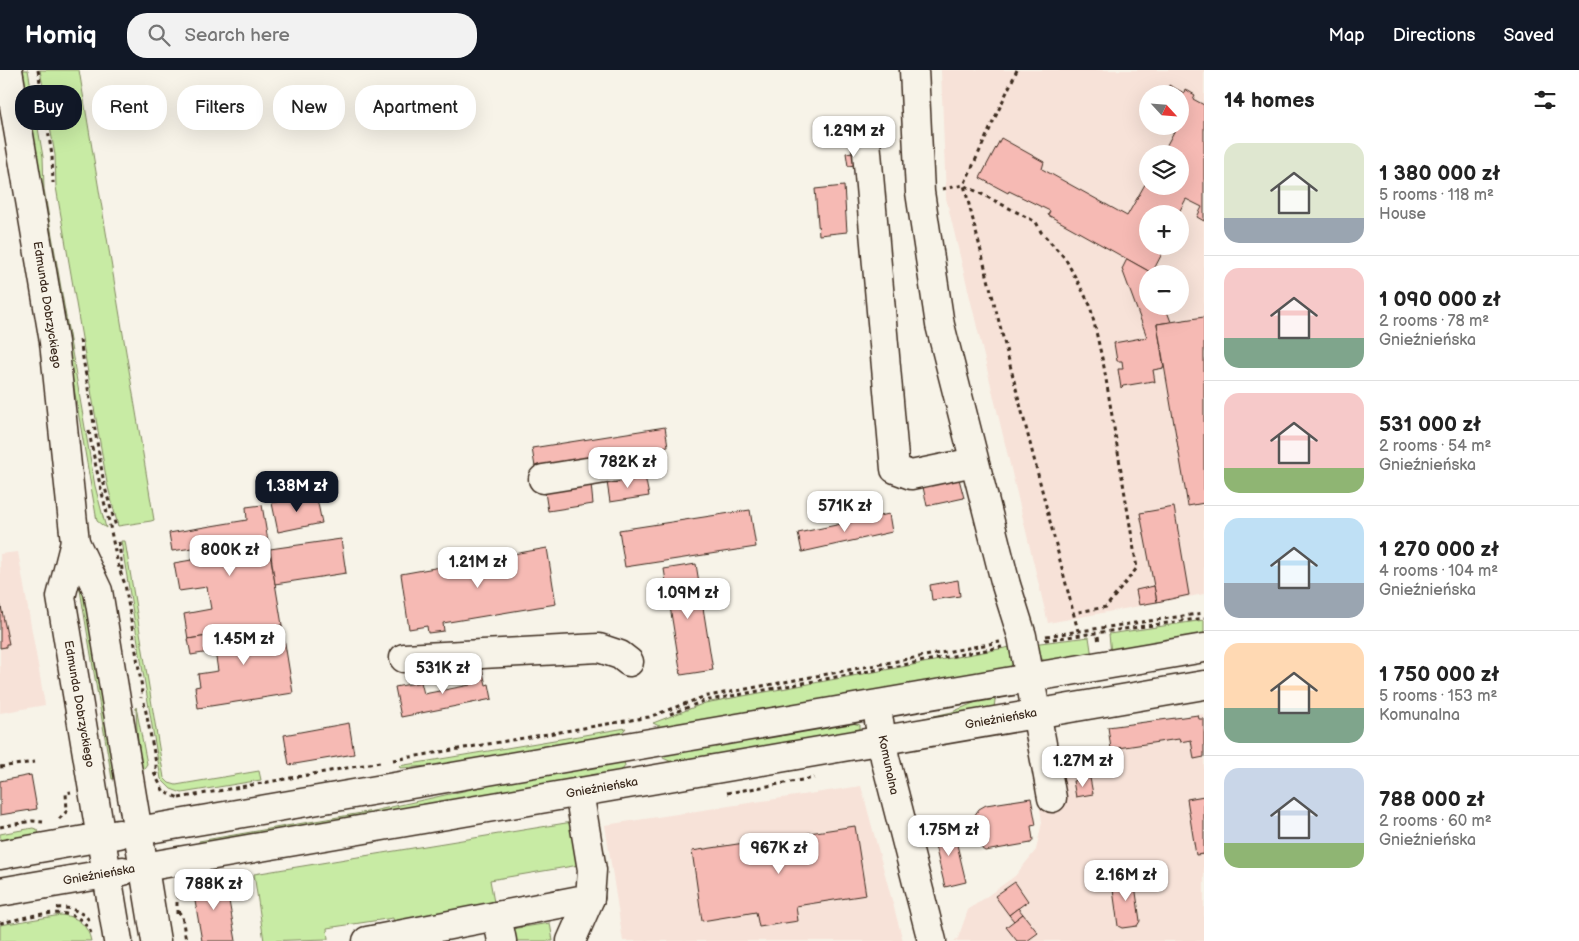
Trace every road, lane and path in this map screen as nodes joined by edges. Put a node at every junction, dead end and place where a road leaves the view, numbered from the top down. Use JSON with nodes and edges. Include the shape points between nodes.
{"nodes":[{"id":1,"x":8,"y":70,"type":"edge"},
{"id":2,"x":38,"y":70,"type":"edge"},
{"id":3,"x":914,"y":70,"type":"edge"},
{"id":4,"x":1017,"y":70,"type":"edge"},
{"id":5,"x":866,"y":141,"type":"dead end"},
{"id":6,"x":964,"y":185,"type":"junction"},
{"id":7,"x":53,"y":188,"type":"dead end"},
{"id":8,"x":947,"y":188,"type":"dead end"},
{"id":9,"x":79,"y":337,"type":"dead end"},
{"id":10,"x":974,"y":462,"type":"junction"},
{"id":11,"x":643,"y":463,"type":"dead end"},
{"id":12,"x":543,"y":479,"type":"dead end"},
{"id":13,"x":110,"y":527,"type":"dead end"},
{"id":14,"x":116,"y":527,"type":"dead end"},
{"id":15,"x":75,"y":542,"type":"junction"},
{"id":16,"x":119,"y":542,"type":"dead end"},
{"id":17,"x":113,"y":543,"type":"dead end"},
{"id":18,"x":122,"y":570,"type":"dead end"},
{"id":19,"x":1073,"y":613,"type":"junction"},
{"id":20,"x":1204,"y":614,"type":"edge"},
{"id":21,"x":1204,"y":618,"type":"edge"},
{"id":22,"x":1078,"y":632,"type":"junction"},
{"id":23,"x":1204,"y":648,"type":"edge"},
{"id":24,"x":404,"y":658,"type":"dead end"},
{"id":25,"x":629,"y":662,"type":"dead end"},
{"id":26,"x":1029,"y":679,"type":"junction"},
{"id":27,"x":1204,"y":684,"type":"edge"},
{"id":28,"x":144,"y":702,"type":"dead end"},
{"id":29,"x":877,"y":705,"type":"junction"},
{"id":30,"x":1035,"y":713,"type":"junction"},
{"id":31,"x":882,"y":740,"type":"junction"},
{"id":32,"x":393,"y":760,"type":"dead end"},
{"id":33,"x":35,"y":762,"type":"dead end"},
{"id":34,"x":380,"y":762,"type":"dead end"},
{"id":35,"x":397,"y":764,"type":"dead end"},
{"id":36,"x":0,"y":767,"type":"edge"},
{"id":37,"x":71,"y":792,"type":"dead end"},
{"id":38,"x":579,"y":792,"type":"junction"},
{"id":39,"x":1052,"y":798,"type":"dead end"},
{"id":40,"x":55,"y":820,"type":"dead end"},
{"id":41,"x":49,"y":821,"type":"dead end"},
{"id":42,"x":0,"y":827,"type":"edge"},
{"id":43,"x":138,"y":831,"type":"junction"},
{"id":44,"x":101,"y":838,"type":"junction"},
{"id":45,"x":0,"y":855,"type":"edge"},
{"id":46,"x":144,"y":867,"type":"junction"},
{"id":47,"x":106,"y":873,"type":"junction"},
{"id":48,"x":188,"y":881,"type":"dead end"},
{"id":49,"x":0,"y":892,"type":"edge"},
{"id":50,"x":590,"y":898,"type":"junction"},
{"id":51,"x":87,"y":912,"type":"dead end"},
{"id":52,"x":81,"y":913,"type":"junction"},
{"id":53,"x":0,"y":918,"type":"edge"},
{"id":54,"x":0,"y":923,"type":"edge"},
{"id":55,"x":500,"y":928,"type":"edge"},
{"id":56,"x":107,"y":937,"type":"edge"},
{"id":57,"x":93,"y":941,"type":"edge"},
{"id":58,"x":156,"y":941,"type":"edge"},
{"id":59,"x":186,"y":941,"type":"edge"},
{"id":60,"x":367,"y":941,"type":"edge"},
{"id":61,"x":571,"y":941,"type":"edge"},
{"id":62,"x":932,"y":941,"type":"edge"}],
"edges":[{"from":1,"to":15,"type":"street","name":"Edmunda Dobrzyckiego","via":[[54,342]]},
{"from":2,"to":7,"type":"path","via":[[52,156]]},
{"from":3,"to":10,"type":"street","via":[[920,192],[940,325]]},
{"from":4,"to":6,"type":"path"},
{"from":5,"to":10,"type":"street","via":[[895,469],[911,474]]},
{"from":6,"to":8,"type":"path"},
{"from":6,"to":19,"type":"path"},
{"from":6,"to":19,"type":"path","via":[[1036,222],[1065,258],[1090,305],[1104,367],[1137,568],[1106,606]]},
{"from":9,"to":14,"type":"path","via":[[104,484]]},
{"from":10,"to":26,"type":"street","via":[[1022,636]]},
{"from":11,"to":12,"type":"street"},
{"from":13,"to":17,"type":"path"},
{"from":15,"to":43,"type":"street","name":"Edmunda Dobrzyckiego","via":[[98,591]]},
{"from":15,"to":44,"type":"street","name":"Edmunda Dobrzyckiego","via":[[61,598]]},
{"from":16,"to":18,"type":"path"},
{"from":19,"to":22,"type":"path"},
{"from":20,"to":22,"type":"path"},
{"from":21,"to":22,"type":"path","via":[[1041,639]]},
{"from":23,"to":26,"type":"street"},
{"from":24,"to":25,"type":"street","via":[[599,648],[620,655]]},
{"from":26,"to":29,"type":"street"},
{"from":26,"to":30,"type":"street"},
{"from":27,"to":30,"type":"street","name":"Gnieźnieńska"},
{"from":28,"to":34,"type":"path","via":[[156,779],[164,792],[172,797]]},
{"from":29,"to":31,"type":"street","name":"Komunalna"},
{"from":29,"to":43,"type":"street","via":[[278,797]]},
{"from":30,"to":31,"type":"street","name":"Gnieźnieńska"},
{"from":30,"to":39,"type":"street"},
{"from":31,"to":38,"type":"street","name":"Gnieźnieńska"},
{"from":31,"to":62,"type":"street","name":"Komunalna"},
{"from":32,"to":35,"type":"path","via":[[649,717],[703,697],[1006,644],[704,701],[651,721]]},
{"from":33,"to":36,"type":"path"},
{"from":37,"to":40,"type":"path","via":[[66,793],[67,811]]},
{"from":38,"to":46,"type":"street","name":"Gnieźnieńska"},
{"from":38,"to":50,"type":"street","via":[[592,870]]},
{"from":41,"to":42,"type":"path"},
{"from":43,"to":44,"type":"street"},
{"from":43,"to":46,"type":"street","name":"Edmunda Dobrzyckiego"},
{"from":44,"to":45,"type":"street"},
{"from":44,"to":47,"type":"street","name":"Edmunda Dobrzyckiego"},
{"from":46,"to":47,"type":"street","name":"Gnieźnieńska"},
{"from":46,"to":58,"type":"street","name":"Edmunda Dobrzyckiego"},
{"from":47,"to":49,"type":"street","name":"Gnieźnieńska"},
{"from":47,"to":56,"type":"street","name":"Edmunda Dobrzyckiego"},
{"from":48,"to":59,"type":"path","via":[[177,900]]},
{"from":50,"to":55,"type":"street"},
{"from":50,"to":61,"type":"street"},
{"from":51,"to":52,"type":"path"},
{"from":52,"to":53,"type":"path","via":[[62,908]]},
{"from":52,"to":56,"type":"path"},
{"from":54,"to":57,"type":"path","via":[[58,912],[71,914],[86,923]]},
{"from":55,"to":60,"type":"street"}]}
